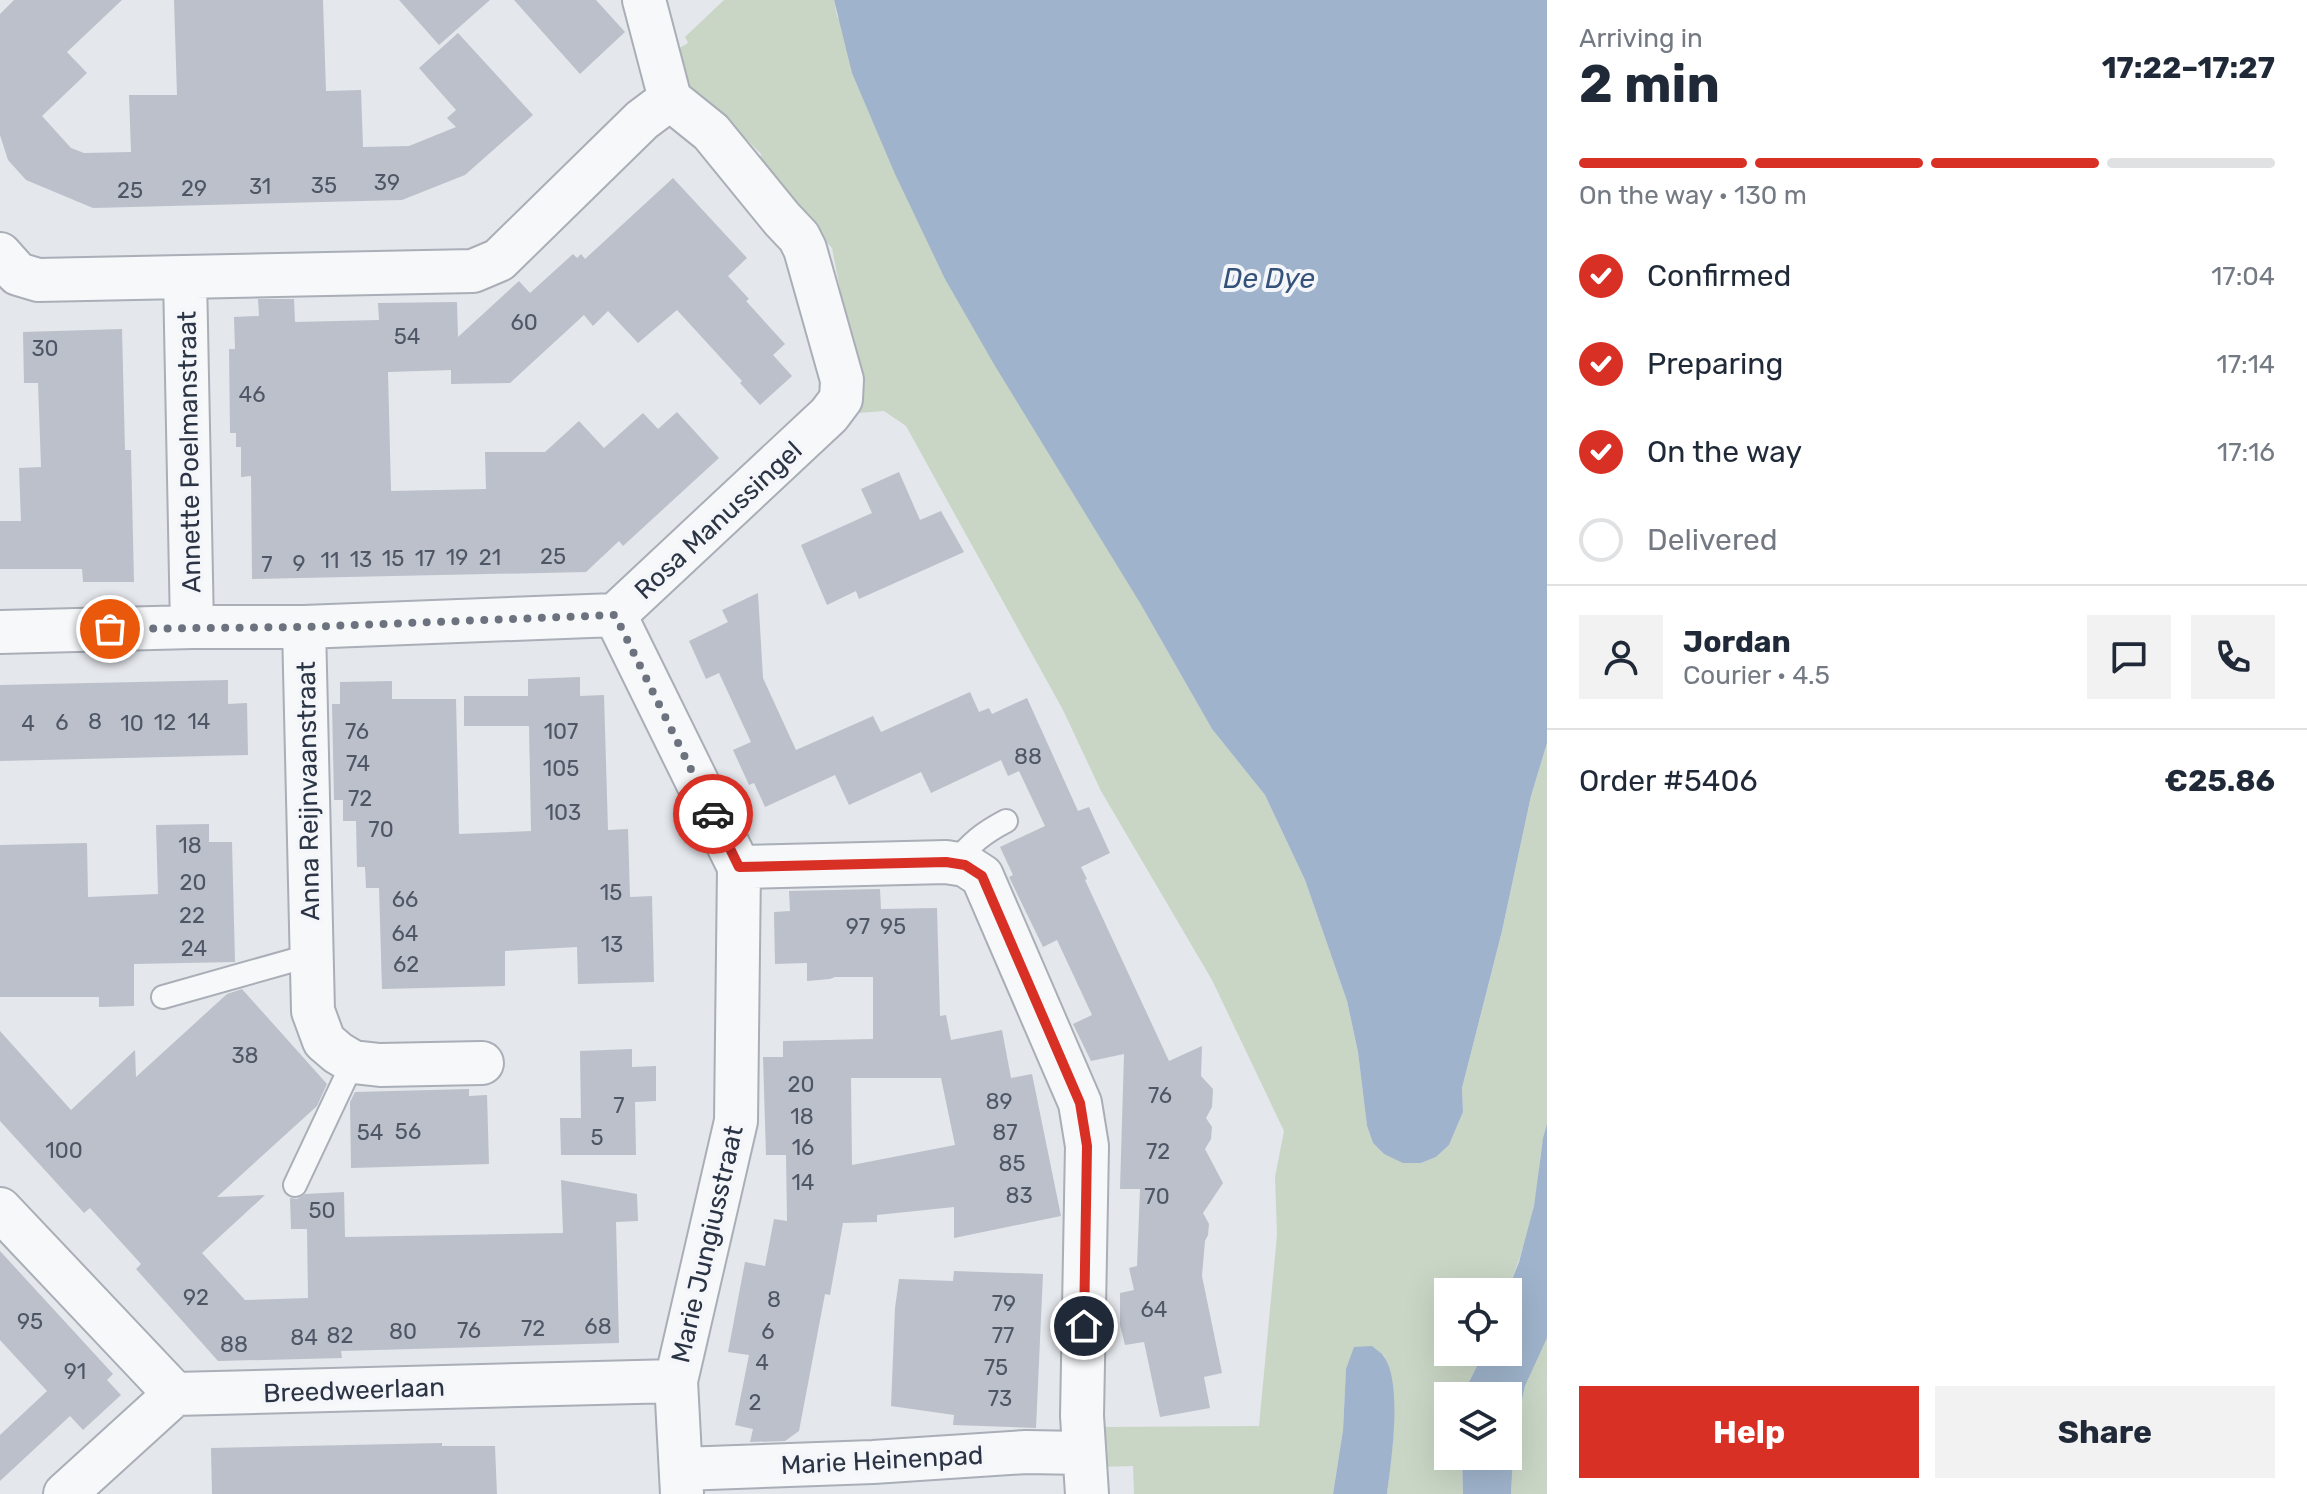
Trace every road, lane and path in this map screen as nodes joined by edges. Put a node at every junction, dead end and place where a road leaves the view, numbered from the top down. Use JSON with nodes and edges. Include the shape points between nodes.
{"nodes":[{"id":1,"x":644,"y":0,"type":"edge"},
{"id":2,"x":670,"y":99,"type":"junction"},
{"id":3,"x":0,"y":254,"type":"edge"},
{"id":4,"x":185,"y":277,"type":"junction"},
{"id":5,"x":615,"y":615,"type":"junction"},
{"id":6,"x":192,"y":627,"type":"junction"},
{"id":7,"x":304,"y":627,"type":"junction"},
{"id":8,"x":0,"y":632,"type":"edge"},
{"id":9,"x":1006,"y":821,"type":"dead end"},
{"id":10,"x":955,"y":863,"type":"junction"},
{"id":11,"x":739,"y":867,"type":"junction"},
{"id":12,"x":312,"y":955,"type":"junction"},
{"id":13,"x":163,"y":997,"type":"dead end"},
{"id":14,"x":353,"y":1062,"type":"junction"},
{"id":15,"x":482,"y":1063,"type":"dead end"},
{"id":16,"x":295,"y":1185,"type":"dead end"},
{"id":17,"x":0,"y":1209,"type":"edge"},
{"id":18,"x":676,"y":1381,"type":"junction"},
{"id":19,"x":175,"y":1394,"type":"junction"},
{"id":20,"x":1084,"y":1453,"type":"junction"},
{"id":21,"x":682,"y":1482,"type":"edge"},
{"id":22,"x":65,"y":1494,"type":"edge"},
{"id":23,"x":1087,"y":1494,"type":"edge"}],
"edges":[{"from":1,"to":2,"type":"street"},
{"from":2,"to":4,"type":"street","name":"Annette Poelmanstraat","via":[[499,260],[473,271]]},
{"from":2,"to":5,"type":"street","name":"Rosa Manussingel","via":[[711,132],[799,237],[842,380],[841,399]]},
{"from":3,"to":4,"type":"street","name":"Annette Poelmanstraat","via":[[18,274],[38,280]]},
{"from":4,"to":6,"type":"street","name":"Annette Poelmanstraat"},
{"from":5,"to":7,"type":"street","name":"Anna Reijnvaanstraat"},
{"from":5,"to":11,"type":"street","name":"Rosa Manussingel"},
{"from":6,"to":7,"type":"street","name":"Anna Reijnvaanstraat"},
{"from":6,"to":8,"type":"street","name":"Anna Reijnvaanstraat"},
{"from":7,"to":12,"type":"street","name":"Anna Reijnvaanstraat"},
{"from":9,"to":10,"type":"lane","via":[[971,843]]},
{"from":10,"to":11,"type":"street"},
{"from":10,"to":20,"type":"street","via":[[982,876],[1080,1103],[1087,1146]]},
{"from":11,"to":18,"type":"street","name":"Marie Jungiusstraat","via":[[736,1121]]},
{"from":12,"to":13,"type":"lane","name":"Anna Reijnvaanstraat"},
{"from":12,"to":14,"type":"street","name":"Anna Reijnvaanstraat","via":[[313,1011],[324,1041]]},
{"from":14,"to":15,"type":"street"},
{"from":14,"to":16,"type":"lane"},
{"from":17,"to":19,"type":"street"},
{"from":18,"to":19,"type":"street","name":"Breedweerlaan"},
{"from":18,"to":21,"type":"street"},
{"from":19,"to":22,"type":"street"},
{"from":20,"to":21,"type":"street","name":"Marie Heinenpad","via":[[873,1462]]},
{"from":20,"to":23,"type":"street"}]}
